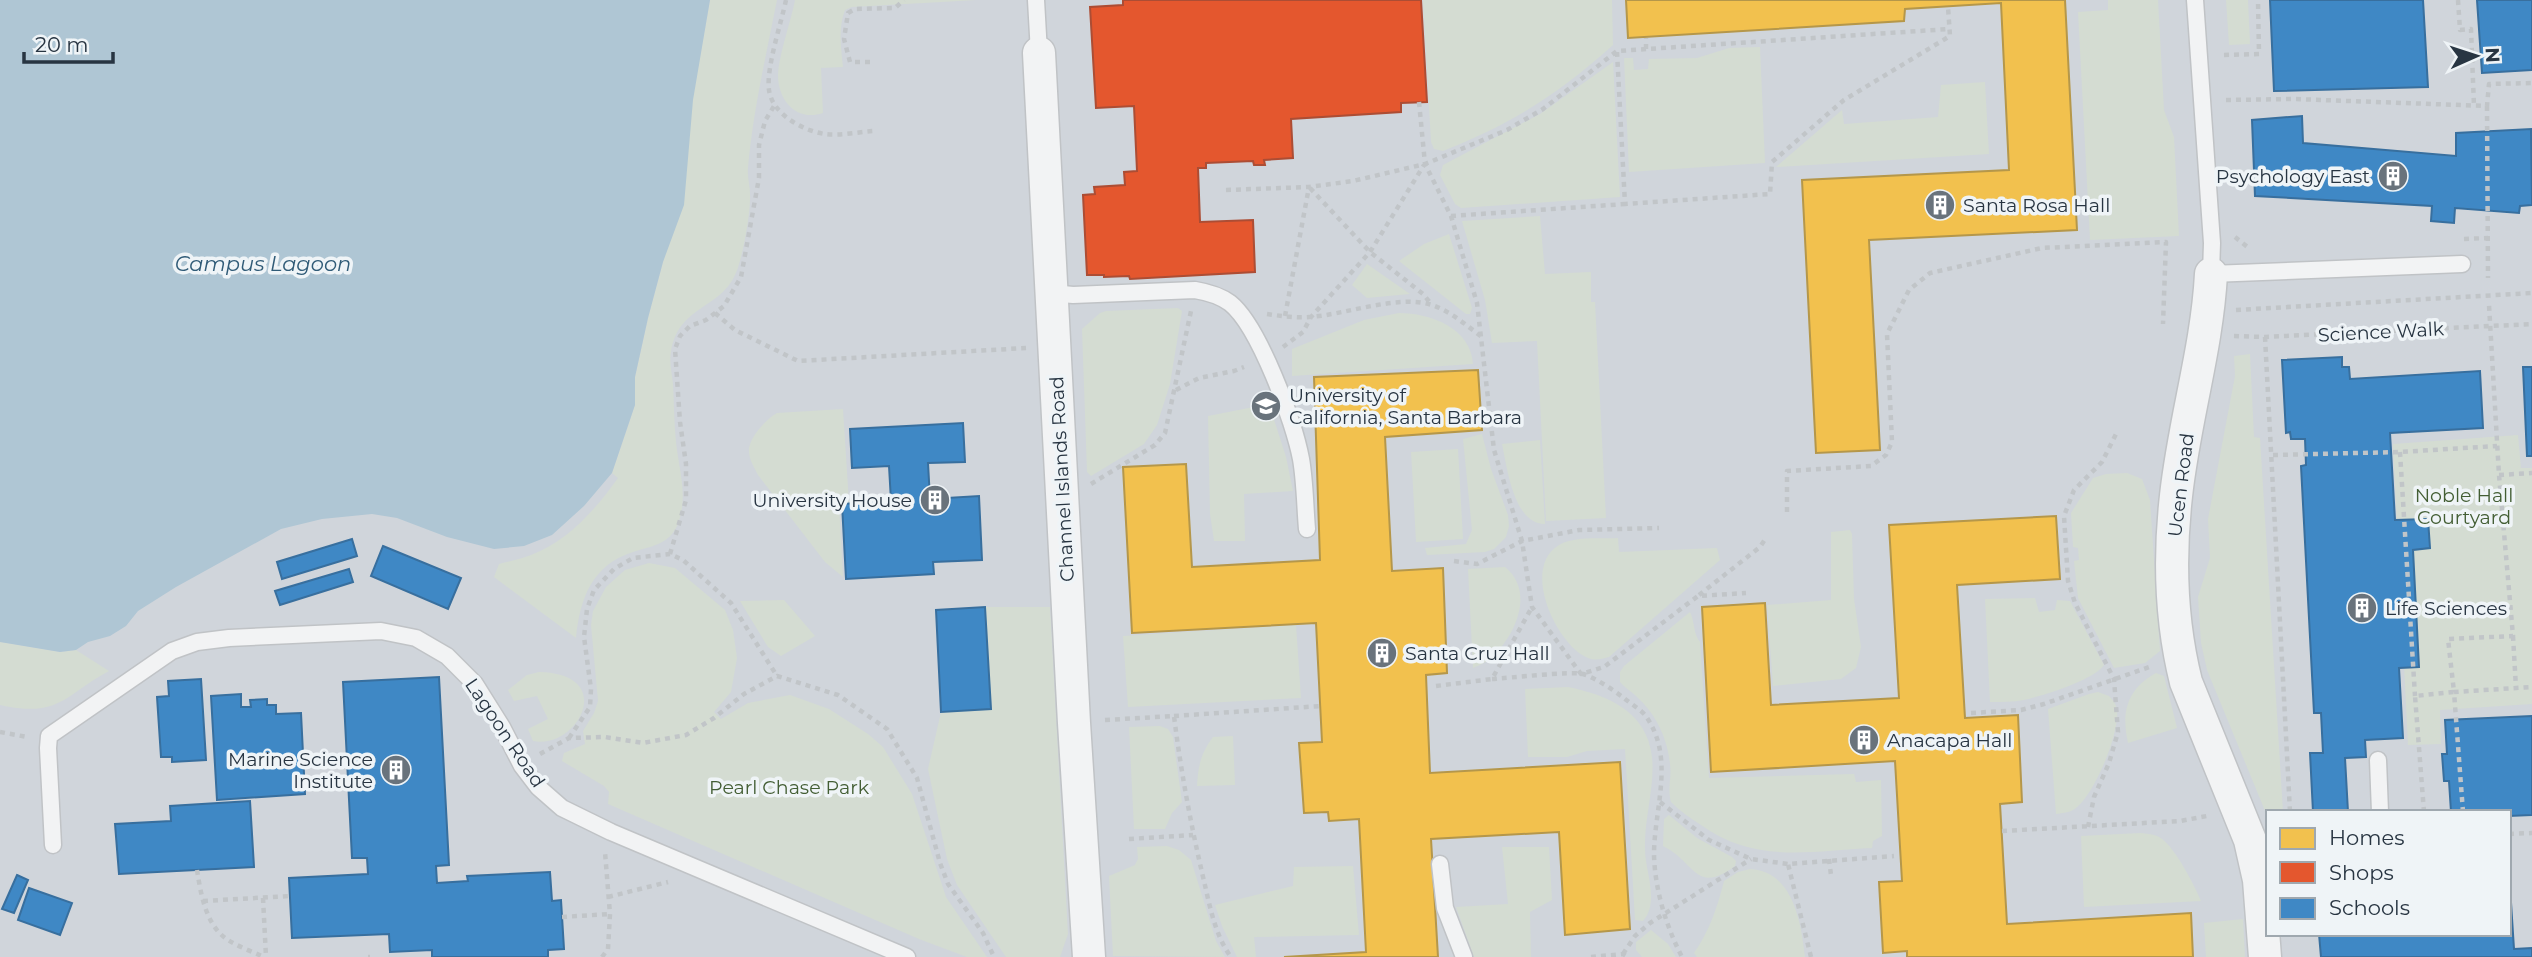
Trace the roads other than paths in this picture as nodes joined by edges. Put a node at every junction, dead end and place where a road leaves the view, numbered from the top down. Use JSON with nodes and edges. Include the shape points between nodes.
{"nodes":[{"id":1,"x":1036,"y":0,"type":"edge"},
{"id":2,"x":2195,"y":0,"type":"edge"},
{"id":3,"x":1039,"y":53,"type":"joint"},
{"id":4,"x":2462,"y":264,"type":"dead end"},
{"id":5,"x":2211,"y":274,"type":"junction"},
{"id":6,"x":1052,"y":293,"type":"junction"},
{"id":7,"x":1307,"y":529,"type":"dead end"},
{"id":8,"x":2378,"y":760,"type":"dead end"},
{"id":9,"x":2380,"y":810,"type":"edge"},
{"id":10,"x":53,"y":845,"type":"dead end"},
{"id":11,"x":1440,"y":864,"type":"dead end"},
{"id":12,"x":907,"y":957,"type":"edge"},
{"id":13,"x":1089,"y":957,"type":"edge"},
{"id":14,"x":1464,"y":957,"type":"edge"},
{"id":15,"x":2264,"y":957,"type":"edge"}],
"edges":[{"from":1,"to":3,"type":"lane","name":"Channel Islands Road"},
{"from":2,"to":5,"type":"lane","name":"Ucen Road"},
{"from":3,"to":6,"type":"street","name":"Channel Islands Road"},
{"from":4,"to":5,"type":"lane"},
{"from":5,"to":15,"type":"street","name":"Ucen Road","via":[[2209,310],[2176,496],[2175,621],[2186,682],[2250,840],[2259,880]]},
{"from":6,"to":7,"type":"lane","via":[[1195,290],[1230,303],[1265,356],[1284,402],[1301,459]]},
{"from":6,"to":13,"type":"street","name":"Channel Islands Road"},
{"from":8,"to":9,"type":"lane"},
{"from":10,"to":12,"type":"lane","name":"Lagoon Road","via":[[49,736],[172,651],[229,638],[381,631],[416,638],[447,656],[475,684],[522,766],[562,808]]},
{"from":11,"to":14,"type":"lane","via":[[1445,908]]}]}
